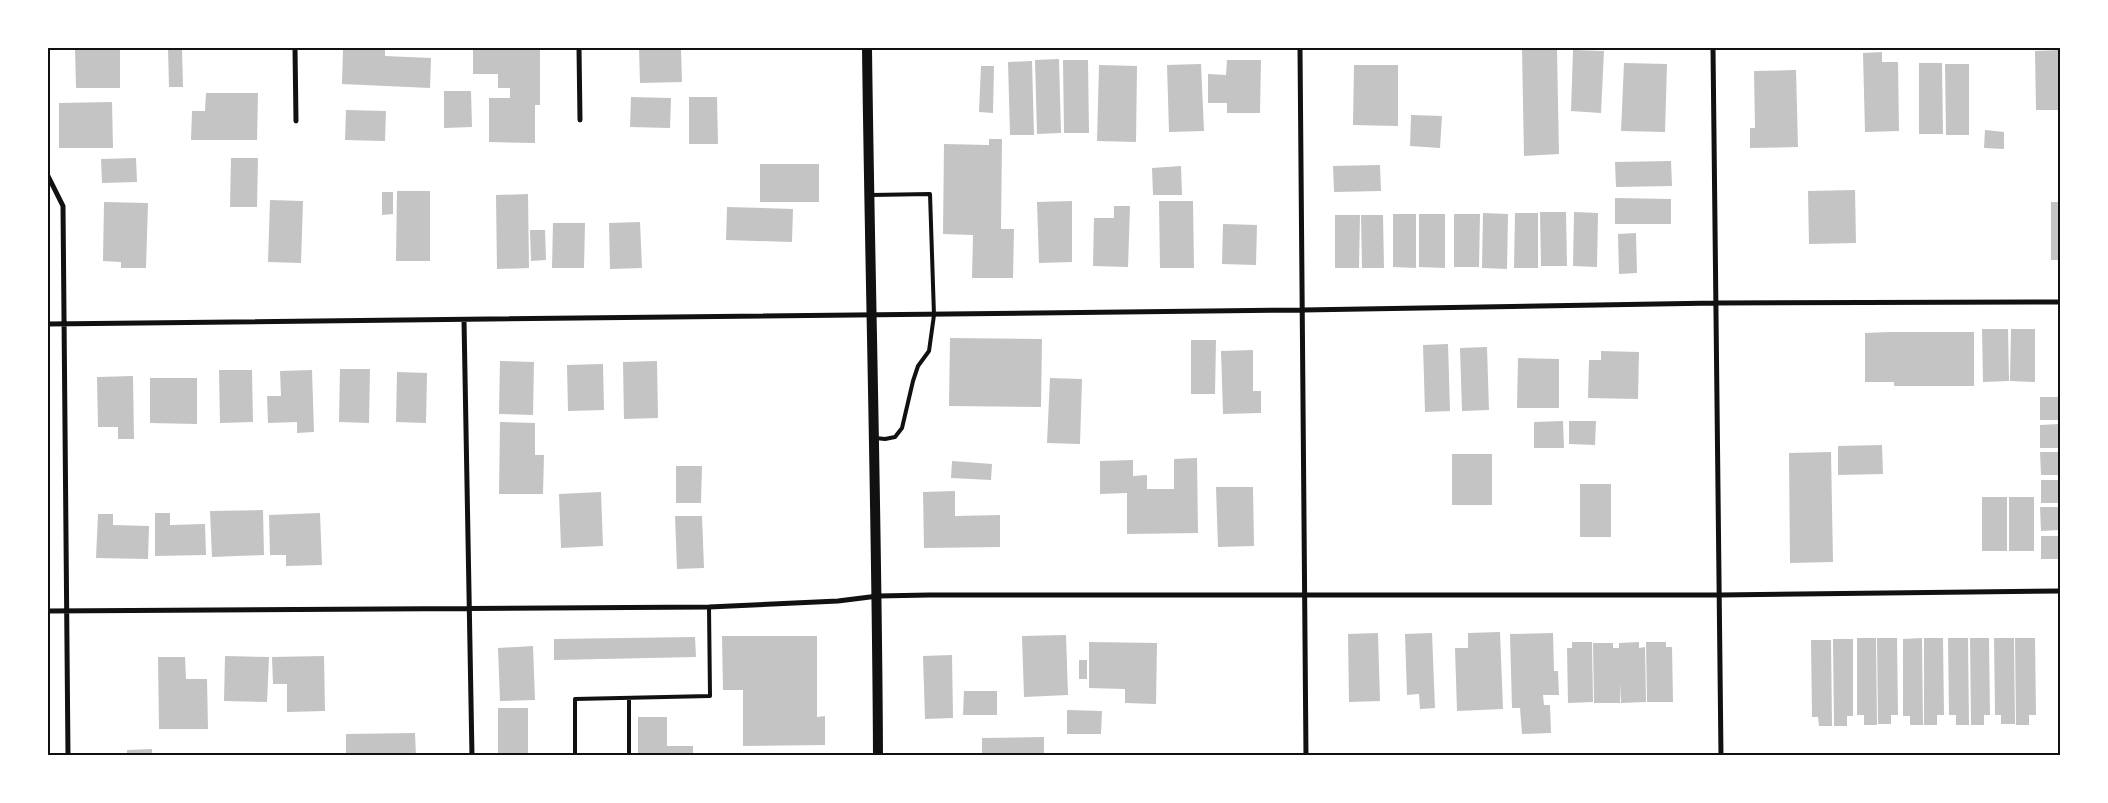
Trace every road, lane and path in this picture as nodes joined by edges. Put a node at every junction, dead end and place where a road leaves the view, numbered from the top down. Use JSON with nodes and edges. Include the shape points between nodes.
{"nodes":[{"id":1,"x":295,"y":48,"type":"edge"},
{"id":2,"x":579,"y":48,"type":"edge"},
{"id":3,"x":867,"y":48,"type":"edge"},
{"id":4,"x":1300,"y":48,"type":"edge"},
{"id":5,"x":1713,"y":48,"type":"edge"},
{"id":6,"x":580,"y":120,"type":"dead end"},
{"id":7,"x":296,"y":121,"type":"dead end"},
{"id":8,"x":48,"y":176,"type":"edge"},
{"id":9,"x":869,"y":195,"type":"junction"},
{"id":10,"x":2060,"y":302,"type":"edge"},
{"id":11,"x":1716,"y":303,"type":"junction"},
{"id":12,"x":1303,"y":310,"type":"junction"},
{"id":13,"x":870,"y":315,"type":"junction"},
{"id":14,"x":934,"y":315,"type":"junction"},
{"id":15,"x":464,"y":320,"type":"junction"},
{"id":16,"x":48,"y":324,"type":"edge"},
{"id":17,"x":63,"y":324,"type":"junction"},
{"id":18,"x":874,"y":438,"type":"junction"},
{"id":19,"x":2060,"y":591,"type":"edge"},
{"id":20,"x":1720,"y":595,"type":"junction"},
{"id":21,"x":878,"y":596,"type":"junction"},
{"id":22,"x":1306,"y":596,"type":"junction"},
{"id":23,"x":469,"y":607,"type":"junction"},
{"id":24,"x":709,"y":607,"type":"junction"},
{"id":25,"x":48,"y":611,"type":"edge"},
{"id":26,"x":66,"y":611,"type":"junction"},
{"id":27,"x":629,"y":698,"type":"junction"},
{"id":28,"x":68,"y":756,"type":"edge"},
{"id":29,"x":472,"y":756,"type":"edge"},
{"id":30,"x":575,"y":756,"type":"edge"},
{"id":31,"x":629,"y":756,"type":"edge"},
{"id":32,"x":878,"y":756,"type":"edge"},
{"id":33,"x":1306,"y":756,"type":"edge"},
{"id":34,"x":1721,"y":756,"type":"edge"}],
"edges":[{"from":1,"to":7,"type":"street"},
{"from":2,"to":6,"type":"street"},
{"from":3,"to":9,"type":"main road"},
{"from":4,"to":12,"type":"street"},
{"from":5,"to":11,"type":"street"},
{"from":8,"to":17,"type":"street","via":[[63,206]]},
{"from":9,"to":13,"type":"main road"},
{"from":9,"to":14,"type":"lane","via":[[930,194]]},
{"from":10,"to":11,"type":"street"},
{"from":11,"to":12,"type":"street"},
{"from":11,"to":20,"type":"street"},
{"from":12,"to":14,"type":"street"},
{"from":12,"to":22,"type":"street"},
{"from":13,"to":14,"type":"street"},
{"from":13,"to":15,"type":"street"},
{"from":13,"to":18,"type":"main road"},
{"from":14,"to":18,"type":"lane","via":[[929,351],[918,366],[902,428],[895,437]]},
{"from":15,"to":17,"type":"street"},
{"from":15,"to":23,"type":"street"},
{"from":16,"to":17,"type":"street"},
{"from":17,"to":26,"type":"street"},
{"from":18,"to":21,"type":"main road"},
{"from":19,"to":20,"type":"street"},
{"from":20,"to":22,"type":"street"},
{"from":20,"to":34,"type":"street"},
{"from":21,"to":22,"type":"street"},
{"from":21,"to":24,"type":"street"},
{"from":21,"to":32,"type":"main road"},
{"from":22,"to":33,"type":"street"},
{"from":23,"to":24,"type":"street"},
{"from":23,"to":26,"type":"street"},
{"from":23,"to":29,"type":"street"},
{"from":24,"to":27,"type":"lane","via":[[710,696]]},
{"from":25,"to":26,"type":"street"},
{"from":26,"to":28,"type":"street"},
{"from":27,"to":30,"type":"lane","via":[[575,699]]},
{"from":27,"to":31,"type":"lane"}]}
